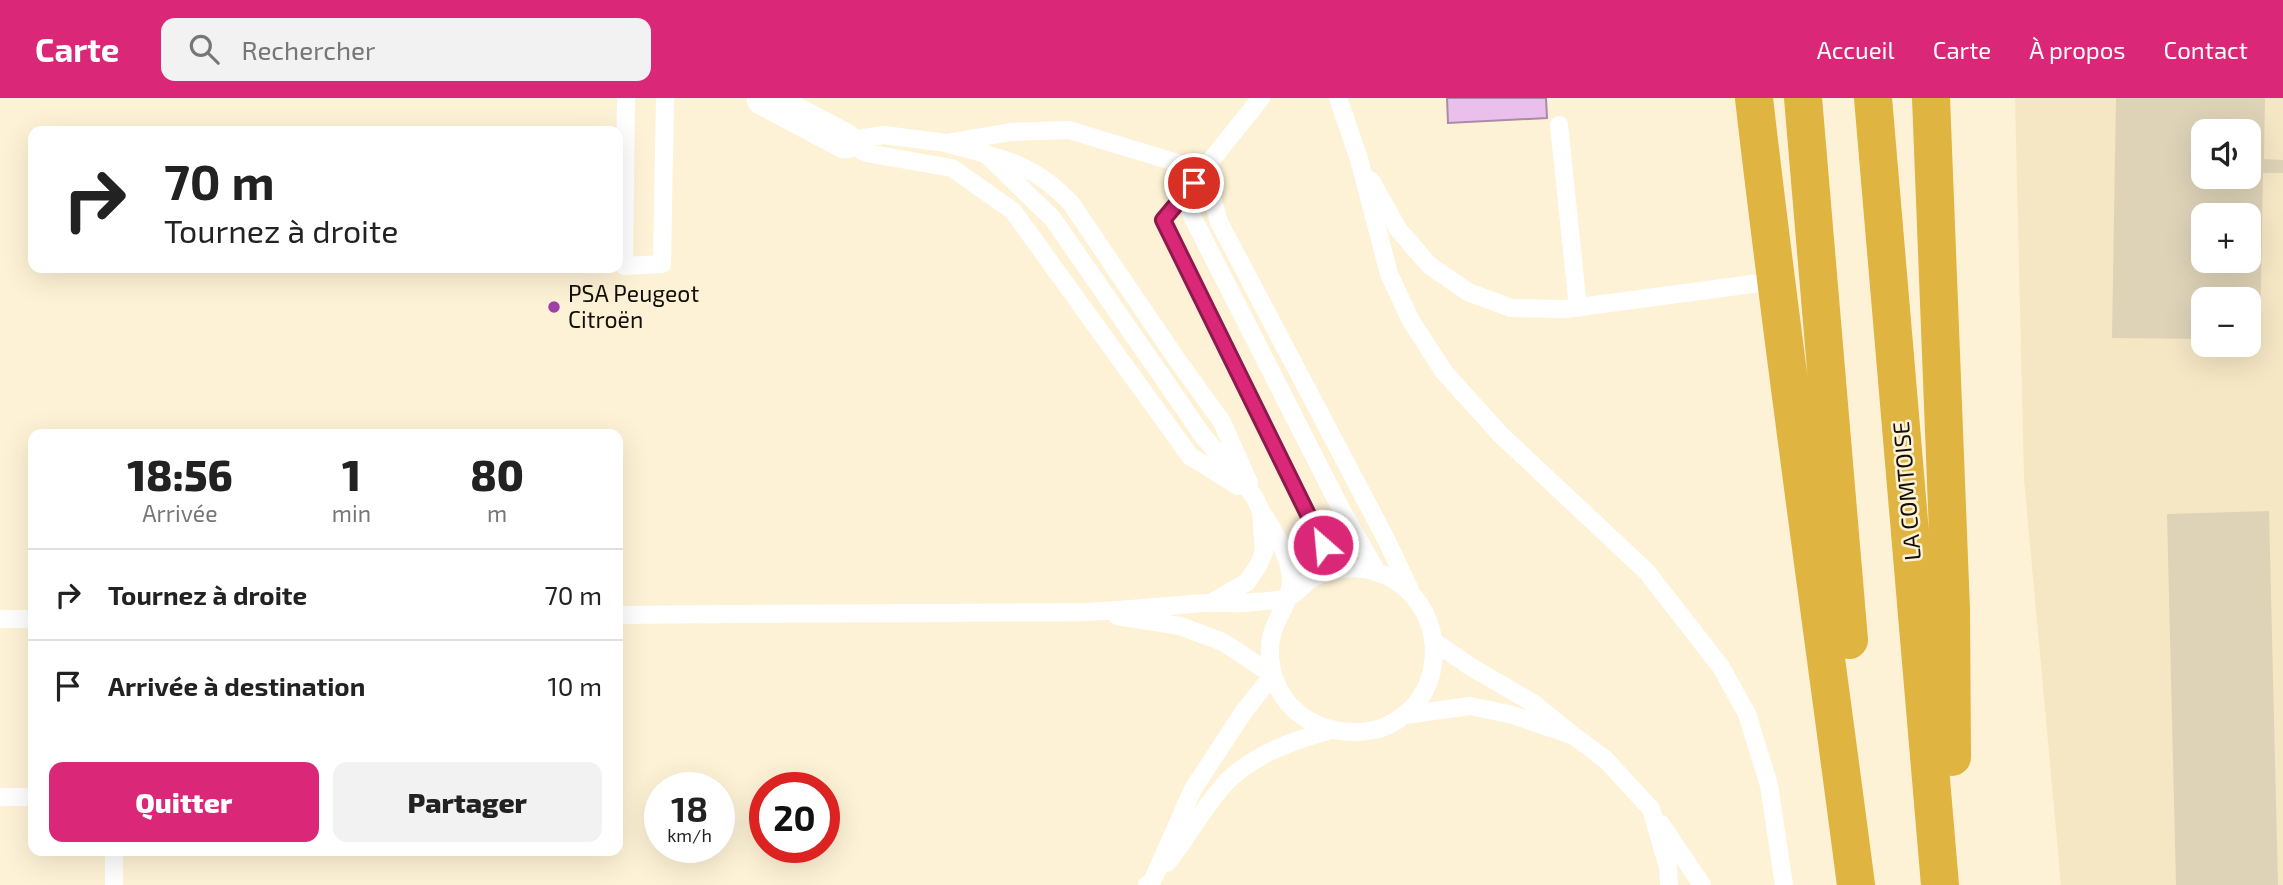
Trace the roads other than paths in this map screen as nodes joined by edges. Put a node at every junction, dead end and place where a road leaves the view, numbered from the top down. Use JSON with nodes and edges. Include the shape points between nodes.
{"nodes":[{"id":1,"x":626,"y":98,"type":"edge"},
{"id":2,"x":665,"y":98,"type":"edge"},
{"id":3,"x":764,"y":98,"type":"edge"},
{"id":4,"x":1261,"y":98,"type":"edge"},
{"id":5,"x":1338,"y":98,"type":"edge"},
{"id":6,"x":1754,"y":98,"type":"edge"},
{"id":7,"x":1803,"y":98,"type":"edge"},
{"id":8,"x":1873,"y":98,"type":"edge"},
{"id":9,"x":1931,"y":98,"type":"edge"},
{"id":10,"x":1559,"y":125,"type":"dead end"},
{"id":11,"x":845,"y":141,"type":"junction"},
{"id":12,"x":946,"y":143,"type":"junction"},
{"id":13,"x":986,"y":154,"type":"junction"},
{"id":14,"x":1359,"y":159,"type":"junction"},
{"id":15,"x":1204,"y":171,"type":"junction"},
{"id":16,"x":1184,"y":194,"type":"junction"},
{"id":17,"x":1775,"y":281,"type":"junction"},
{"id":18,"x":1578,"y":307,"type":"junction"},
{"id":19,"x":1258,"y":504,"type":"junction"},
{"id":20,"x":1336,"y":570,"type":"junction"},
{"id":21,"x":1377,"y":572,"type":"junction"},
{"id":22,"x":1412,"y":593,"type":"junction"},
{"id":23,"x":1289,"y":597,"type":"junction"},
{"id":24,"x":1212,"y":603,"type":"junction"},
{"id":25,"x":1090,"y":611,"type":"junction"},
{"id":26,"x":623,"y":615,"type":"edge"},
{"id":27,"x":0,"y":619,"type":"edge"},
{"id":28,"x":28,"y":619,"type":"edge"},
{"id":29,"x":1435,"y":642,"type":"junction"},
{"id":30,"x":1273,"y":675,"type":"junction"},
{"id":31,"x":1405,"y":715,"type":"junction"},
{"id":32,"x":1328,"y":731,"type":"junction"},
{"id":33,"x":1574,"y":737,"type":"junction"},
{"id":34,"x":0,"y":797,"type":"edge"},
{"id":35,"x":28,"y":797,"type":"edge"},
{"id":36,"x":1651,"y":809,"type":"junction"},
{"id":37,"x":114,"y":856,"type":"edge"},
{"id":38,"x":1149,"y":883,"type":"edge"},
{"id":39,"x":114,"y":885,"type":"edge"},
{"id":40,"x":1669,"y":885,"type":"edge"},
{"id":41,"x":1702,"y":885,"type":"edge"},
{"id":42,"x":1784,"y":885,"type":"edge"},
{"id":43,"x":1856,"y":885,"type":"edge"},
{"id":44,"x":1870,"y":885,"type":"edge"},
{"id":45,"x":1940,"y":885,"type":"edge"},
{"id":46,"x":1953,"y":885,"type":"edge"}],
"edges":[{"from":1,"to":2,"type":"lane","via":[[624,266],[662,264]]},
{"from":3,"to":11,"type":"street"},
{"from":4,"to":15,"type":"lane"},
{"from":5,"to":14,"type":"lane"},
{"from":6,"to":17,"type":"highway"},
{"from":7,"to":44,"type":"highway"},
{"from":8,"to":45,"type":"highway","name":"LA COMTOISE"},
{"from":9,"to":46,"type":"highway","via":[[1951,596]]},
{"from":10,"to":18,"type":"lane"},
{"from":11,"to":12,"type":"lane","via":[[884,135]]},
{"from":11,"to":19,"type":"lane","via":[[866,153],[952,168],[1013,211],[1190,456]]},
{"from":12,"to":13,"type":"lane"},
{"from":12,"to":15,"type":"lane","via":[[1011,132],[1069,130]]},
{"from":13,"to":19,"type":"lane","via":[[1052,219],[1203,436]]},
{"from":13,"to":19,"type":"lane","via":[[1012,161],[1048,180],[1070,202],[1222,422]]},
{"from":14,"to":18,"type":"lane","via":[[1398,229],[1429,265],[1468,292],[1511,308]]},
{"from":14,"to":42,"type":"lane","via":[[1389,274],[1411,321],[1444,372],[1501,435],[1647,572],[1721,667],[1747,714],[1769,785]]},
{"from":15,"to":16,"type":"lane"},
{"from":15,"to":22,"type":"lane","via":[[1219,222]]},
{"from":16,"to":20,"type":"lane","via":[[1163,220]]},
{"from":16,"to":21,"type":"lane"},
{"from":17,"to":18,"type":"lane"},
{"from":17,"to":43,"type":"highway"},
{"from":19,"to":23,"type":"lane","via":[[1280,541],[1291,579]]},
{"from":19,"to":24,"type":"lane","via":[[1264,552],[1258,566],[1247,582]]},
{"from":20,"to":21,"type":"lane"},
{"from":20,"to":23,"type":"lane","via":[[1310,580]]},
{"from":21,"to":22,"type":"lane"},
{"from":22,"to":29,"type":"lane","via":[[1427,615]]},
{"from":23,"to":24,"type":"lane"},
{"from":23,"to":30,"type":"lane","via":[[1275,621],[1269,648]]},
{"from":24,"to":25,"type":"lane"},
{"from":25,"to":26,"type":"lane"},
{"from":25,"to":30,"type":"lane","via":[[1180,626],[1223,642]]},
{"from":27,"to":28,"type":"lane"},
{"from":29,"to":31,"type":"lane","via":[[1433,669],[1423,694]]},
{"from":29,"to":33,"type":"lane","via":[[1533,703]]},
{"from":30,"to":32,"type":"lane","via":[[1285,699],[1304,719]]},
{"from":30,"to":38,"type":"lane","via":[[1193,789]]},
{"from":31,"to":32,"type":"lane","via":[[1381,729],[1355,734]]},
{"from":31,"to":33,"type":"lane","via":[[1470,706],[1513,715]]},
{"from":32,"to":38,"type":"lane","via":[[1297,739],[1241,770],[1222,787]]},
{"from":33,"to":36,"type":"lane","via":[[1605,760]]},
{"from":34,"to":35,"type":"lane"},
{"from":36,"to":40,"type":"lane"},
{"from":36,"to":41,"type":"lane"},
{"from":37,"to":39,"type":"lane"}]}
